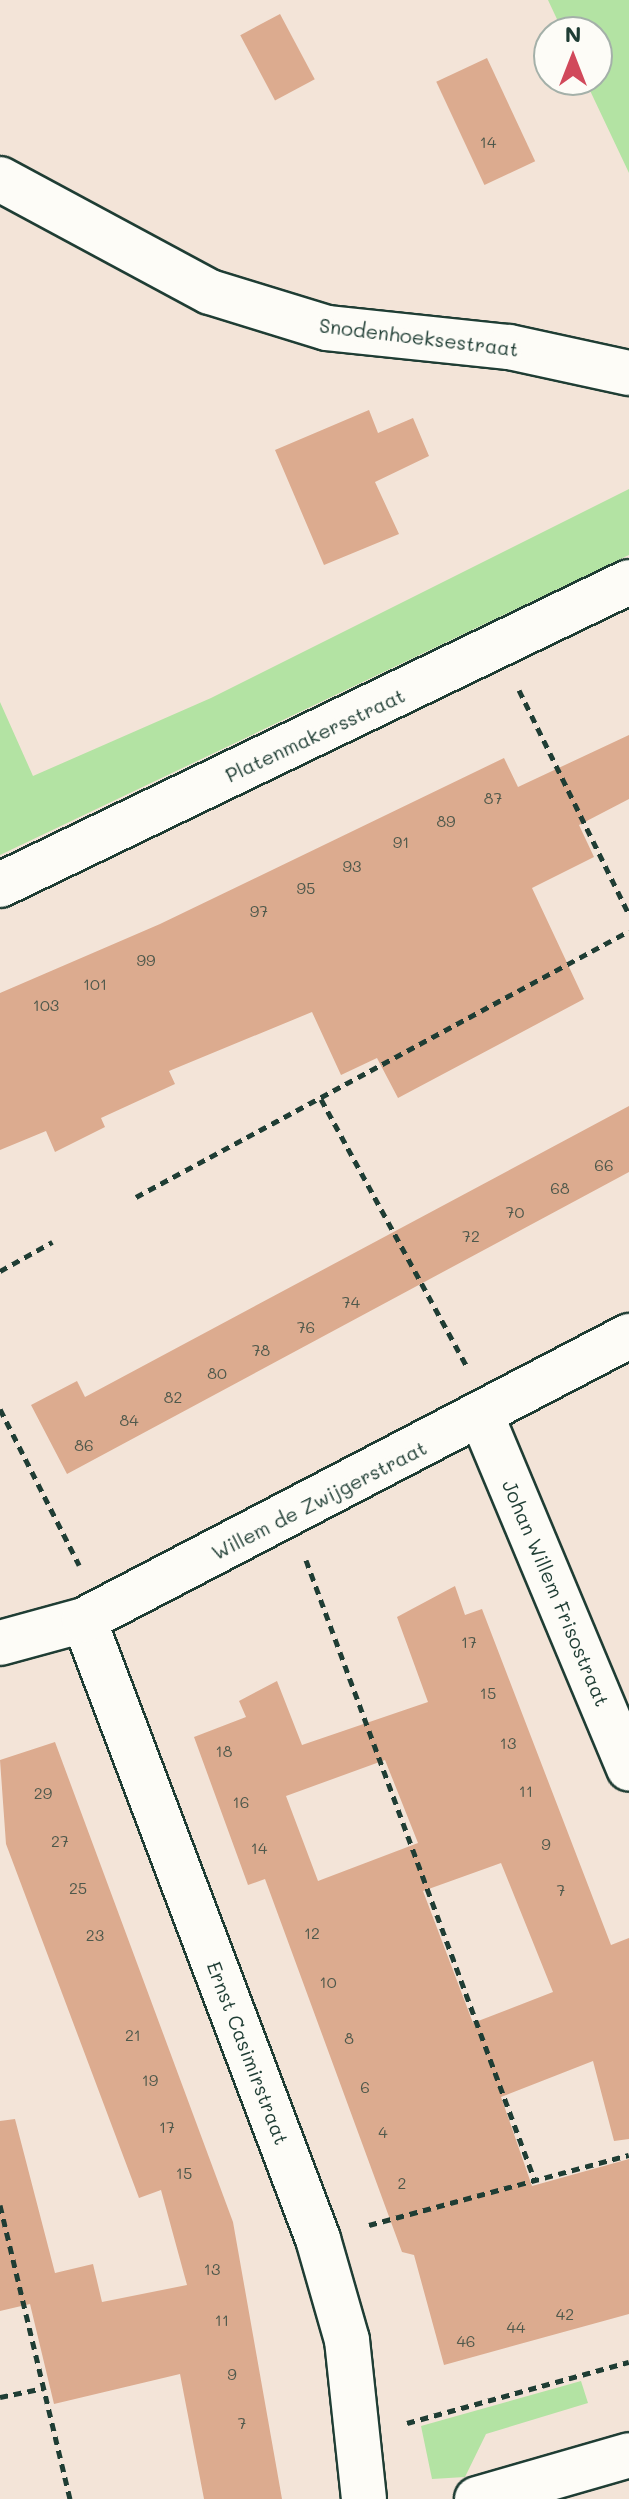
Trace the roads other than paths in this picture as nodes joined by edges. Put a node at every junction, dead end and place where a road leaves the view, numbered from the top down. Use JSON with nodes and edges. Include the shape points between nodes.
{"nodes":[{"id":1,"x":0,"y":179,"type":"edge"},
{"id":2,"x":629,"y":373,"type":"edge"},
{"id":3,"x":629,"y":582,"type":"edge"},
{"id":4,"x":0,"y":885,"type":"edge"},
{"id":5,"x":629,"y":1336,"type":"edge"},
{"id":6,"x":486,"y":1414,"type":"junction"},
{"id":7,"x":94,"y":1615,"type":"junction"},
{"id":8,"x":0,"y":1643,"type":"edge"},
{"id":9,"x":629,"y":1769,"type":"edge"},
{"id":10,"x":629,"y":2455,"type":"edge"},
{"id":11,"x":364,"y":2499,"type":"edge"},
{"id":12,"x":477,"y":2499,"type":"edge"}],
"edges":[{"from":1,"to":2,"type":"street","name":"Snodenhoeksestraat","via":[[210,292],[327,328],[509,347]]},
{"from":3,"to":4,"type":"street","name":"Platenmakersstraat"},
{"from":5,"to":6,"type":"street","name":"Willem de Zwijgerstraat"},
{"from":6,"to":7,"type":"street","name":"Willem de Zwijgerstraat"},
{"from":6,"to":9,"type":"street","name":"Johan Willem Frisostraat"},
{"from":7,"to":8,"type":"street","name":"Willem de Zwijgerstraat"},
{"from":7,"to":11,"type":"street","name":"Ernst Casimirstraat","via":[[318,2239],[347,2340]]},
{"from":10,"to":12,"type":"street"}]}
